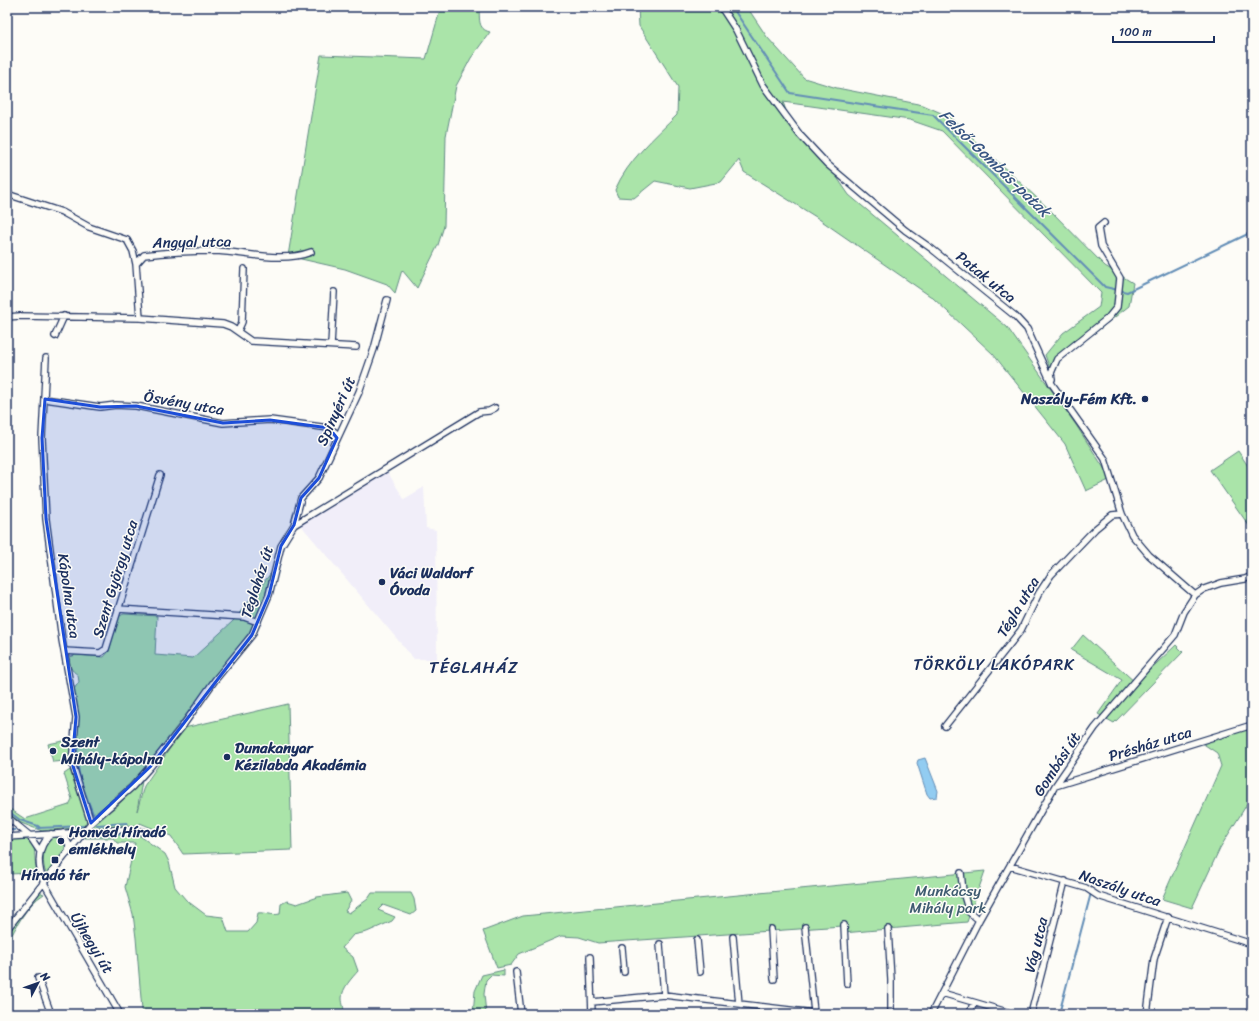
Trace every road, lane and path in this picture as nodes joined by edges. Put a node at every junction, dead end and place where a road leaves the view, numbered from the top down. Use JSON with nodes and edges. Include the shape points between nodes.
{"nodes":[{"id":1,"x":721,"y":7,"type":"edge"},
{"id":2,"x":7,"y":194,"type":"edge"},
{"id":3,"x":1104,"y":223,"type":"dead end"},
{"id":4,"x":311,"y":252,"type":"dead end"},
{"id":5,"x":136,"y":264,"type":"junction"},
{"id":6,"x":244,"y":269,"type":"dead end"},
{"id":7,"x":334,"y":292,"type":"dead end"},
{"id":8,"x":387,"y":300,"type":"dead end"},
{"id":9,"x":64,"y":316,"type":"junction"},
{"id":10,"x":7,"y":317,"type":"edge"},
{"id":11,"x":140,"y":318,"type":"junction"},
{"id":12,"x":238,"y":331,"type":"junction"},
{"id":13,"x":55,"y":336,"type":"dead end"},
{"id":14,"x":331,"y":345,"type":"junction"},
{"id":15,"x":356,"y":347,"type":"dead end"},
{"id":16,"x":46,"y":358,"type":"dead end"},
{"id":17,"x":1052,"y":384,"type":"junction"},
{"id":18,"x":44,"y":399,"type":"junction"},
{"id":19,"x":495,"y":408,"type":"dead end"},
{"id":20,"x":337,"y":438,"type":"junction"},
{"id":21,"x":160,"y":475,"type":"dead end"},
{"id":22,"x":1122,"y":514,"type":"junction"},
{"id":23,"x":294,"y":525,"type":"junction"},
{"id":24,"x":1252,"y":576,"type":"edge"},
{"id":25,"x":1195,"y":595,"type":"junction"},
{"id":26,"x":118,"y":609,"type":"junction"},
{"id":27,"x":258,"y":622,"type":"junction"},
{"id":28,"x":64,"y":651,"type":"junction"},
{"id":29,"x":1252,"y":725,"type":"edge"},
{"id":30,"x":945,"y":726,"type":"dead end"},
{"id":31,"x":1055,"y":786,"type":"junction"},
{"id":32,"x":7,"y":817,"type":"edge"},
{"id":33,"x":91,"y":823,"type":"junction"},
{"id":34,"x":84,"y":832,"type":"junction"},
{"id":35,"x":143,"y":832,"type":"dead end"},
{"id":36,"x":63,"y":833,"type":"junction"},
{"id":37,"x":50,"y":834,"type":"junction"},
{"id":38,"x":29,"y":835,"type":"junction"},
{"id":39,"x":7,"y":837,"type":"edge"},
{"id":40,"x":39,"y":850,"type":"junction"},
{"id":41,"x":68,"y":853,"type":"junction"},
{"id":42,"x":1010,"y":866,"type":"junction"},
{"id":43,"x":961,"y":873,"type":"dead end"},
{"id":44,"x":1065,"y":882,"type":"junction"},
{"id":45,"x":44,"y":883,"type":"junction"},
{"id":46,"x":1168,"y":917,"type":"junction"},
{"id":47,"x":979,"y":920,"type":"junction"},
{"id":48,"x":844,"y":925,"type":"dead end"},
{"id":49,"x":805,"y":927,"type":"dead end"},
{"id":50,"x":771,"y":928,"type":"dead end"},
{"id":51,"x":7,"y":929,"type":"edge"},
{"id":52,"x":888,"y":929,"type":"dead end"},
{"id":53,"x":733,"y":937,"type":"dead end"},
{"id":54,"x":698,"y":940,"type":"dead end"},
{"id":55,"x":660,"y":944,"type":"dead end"},
{"id":56,"x":1252,"y":944,"type":"edge"},
{"id":57,"x":622,"y":948,"type":"dead end"},
{"id":58,"x":590,"y":957,"type":"dead end"},
{"id":59,"x":516,"y":972,"type":"dead end"},
{"id":60,"x":624,"y":972,"type":"dead end"},
{"id":61,"x":700,"y":972,"type":"dead end"},
{"id":62,"x":38,"y":978,"type":"dead end"},
{"id":63,"x":774,"y":979,"type":"dead end"},
{"id":64,"x":847,"y":984,"type":"dead end"},
{"id":65,"x":942,"y":993,"type":"junction"},
{"id":66,"x":664,"y":995,"type":"junction"},
{"id":67,"x":592,"y":1002,"type":"junction"},
{"id":68,"x":973,"y":1003,"type":"junction"},
{"id":69,"x":739,"y":1004,"type":"junction"},
{"id":70,"x":814,"y":1012,"type":"junction"},
{"id":71,"x":51,"y":1014,"type":"edge"},
{"id":72,"x":120,"y":1014,"type":"edge"},
{"id":73,"x":521,"y":1014,"type":"edge"},
{"id":74,"x":592,"y":1014,"type":"edge"},
{"id":75,"x":823,"y":1014,"type":"edge"},
{"id":76,"x":890,"y":1014,"type":"edge"},
{"id":77,"x":931,"y":1014,"type":"edge"},
{"id":78,"x":970,"y":1014,"type":"edge"},
{"id":79,"x":1014,"y":1014,"type":"edge"},
{"id":80,"x":1031,"y":1014,"type":"edge"},
{"id":81,"x":1147,"y":1014,"type":"edge"}],
"edges":[{"from":1,"to":17,"type":"street","name":"Patak utca","via":[[736,30],[763,85],[800,136],[847,182],[1015,316],[1027,329]]},
{"from":2,"to":5,"type":"street","name":"Angyal utca","via":[[62,212],[89,227],[127,240]]},
{"from":3,"to":17,"type":"street","via":[[1098,228],[1101,246],[1120,278],[1116,307],[1108,318],[1057,360],[1051,373]]},
{"from":4,"to":5,"type":"street","name":"Angyal utca","via":[[299,257],[218,251],[169,252],[144,255]]},
{"from":5,"to":11,"type":"street"},
{"from":6,"to":12,"type":"street","via":[[242,322]]},
{"from":7,"to":14,"type":"street"},
{"from":8,"to":20,"type":"street","name":"Spinyéri út","via":[[359,392]]},
{"from":9,"to":10,"type":"street"},
{"from":9,"to":11,"type":"street"},
{"from":9,"to":13,"type":"street"},
{"from":11,"to":12,"type":"street","via":[[224,324]]},
{"from":12,"to":14,"type":"street","via":[[251,342]]},
{"from":14,"to":15,"type":"street"},
{"from":16,"to":18,"type":"street","name":"Kápolna utca"},
{"from":17,"to":22,"type":"street","name":"Patak utca","via":[[1105,459]]},
{"from":18,"to":20,"type":"street","name":"Ösvény utca","via":[[100,407],[136,406],[224,423],[270,420],[329,428],[335,432]]},
{"from":18,"to":28,"type":"street","name":"Kápolna utca","via":[[42,438],[46,519]]},
{"from":19,"to":23,"type":"street","name":"Téglaház út","via":[[479,412]]},
{"from":20,"to":23,"type":"street","name":"Spinyéri út","via":[[318,478],[301,498]]},
{"from":21,"to":26,"type":"street","name":"Szent György utca"},
{"from":22,"to":25,"type":"street","name":"Patak utca","via":[[1141,547]]},
{"from":22,"to":30,"type":"street","name":"Tégla utca","via":[[1112,515],[1095,528],[1051,575],[1021,630]]},
{"from":23,"to":27,"type":"street","name":"Téglaház út","via":[[281,546],[269,595]]},
{"from":24,"to":25,"type":"street","name":"Gombási út","via":[[1220,583]]},
{"from":25,"to":31,"type":"street","name":"Gombási út","via":[[1184,612],[1175,635],[1095,728]]},
{"from":26,"to":27,"type":"street","via":[[244,617]]},
{"from":26,"to":28,"type":"street","name":"Szent György utca","via":[[104,651]]},
{"from":27,"to":33,"type":"street","name":"Téglaház út","via":[[252,635],[150,767],[132,787]]},
{"from":28,"to":33,"type":"street","name":"Kápolna utca","via":[[76,717],[72,763]]},
{"from":29,"to":31,"type":"street","name":"Présház utca"},
{"from":31,"to":42,"type":"street","name":"Gombási út"},
{"from":32,"to":38,"type":"street"},
{"from":33,"to":34,"type":"street"},
{"from":34,"to":35,"type":"street","via":[[131,829]]},
{"from":34,"to":36,"type":"street"},
{"from":34,"to":41,"type":"street"},
{"from":36,"to":37,"type":"street"},
{"from":36,"to":41,"type":"street","via":[[69,845]]},
{"from":37,"to":38,"type":"street"},
{"from":37,"to":40,"type":"street"},
{"from":38,"to":39,"type":"street"},
{"from":38,"to":40,"type":"street"},
{"from":40,"to":45,"type":"street","via":[[39,868]]},
{"from":41,"to":45,"type":"street"},
{"from":42,"to":44,"type":"street","name":"Naszály utca"},
{"from":42,"to":47,"type":"street","name":"Gombási út"},
{"from":43,"to":47,"type":"street","via":[[969,912]]},
{"from":44,"to":46,"type":"street","name":"Naszály utca","via":[[1086,888],[1098,896]]},
{"from":44,"to":80,"type":"street","name":"Vág utca"},
{"from":45,"to":51,"type":"street"},
{"from":45,"to":72,"type":"street","name":"Újhegyi út"},
{"from":46,"to":56,"type":"street","name":"Naszály utca"},
{"from":46,"to":81,"type":"street","via":[[1154,959]]},
{"from":47,"to":65,"type":"street","name":"Gombási út"},
{"from":48,"to":64,"type":"street"},
{"from":49,"to":70,"type":"street"},
{"from":50,"to":63,"type":"street"},
{"from":52,"to":76,"type":"street","via":[[892,980]]},
{"from":53,"to":69,"type":"street"},
{"from":54,"to":61,"type":"street"},
{"from":55,"to":66,"type":"street"},
{"from":57,"to":60,"type":"street"},
{"from":58,"to":67,"type":"street"},
{"from":59,"to":73,"type":"street"},
{"from":62,"to":71,"type":"street"},
{"from":65,"to":68,"type":"street"},
{"from":65,"to":77,"type":"street","name":"Gombási út"},
{"from":66,"to":67,"type":"street"},
{"from":66,"to":69,"type":"street"},
{"from":67,"to":74,"type":"street"},
{"from":68,"to":78,"type":"street"},
{"from":68,"to":79,"type":"street"},
{"from":69,"to":70,"type":"street"},
{"from":70,"to":75,"type":"street"}]}
